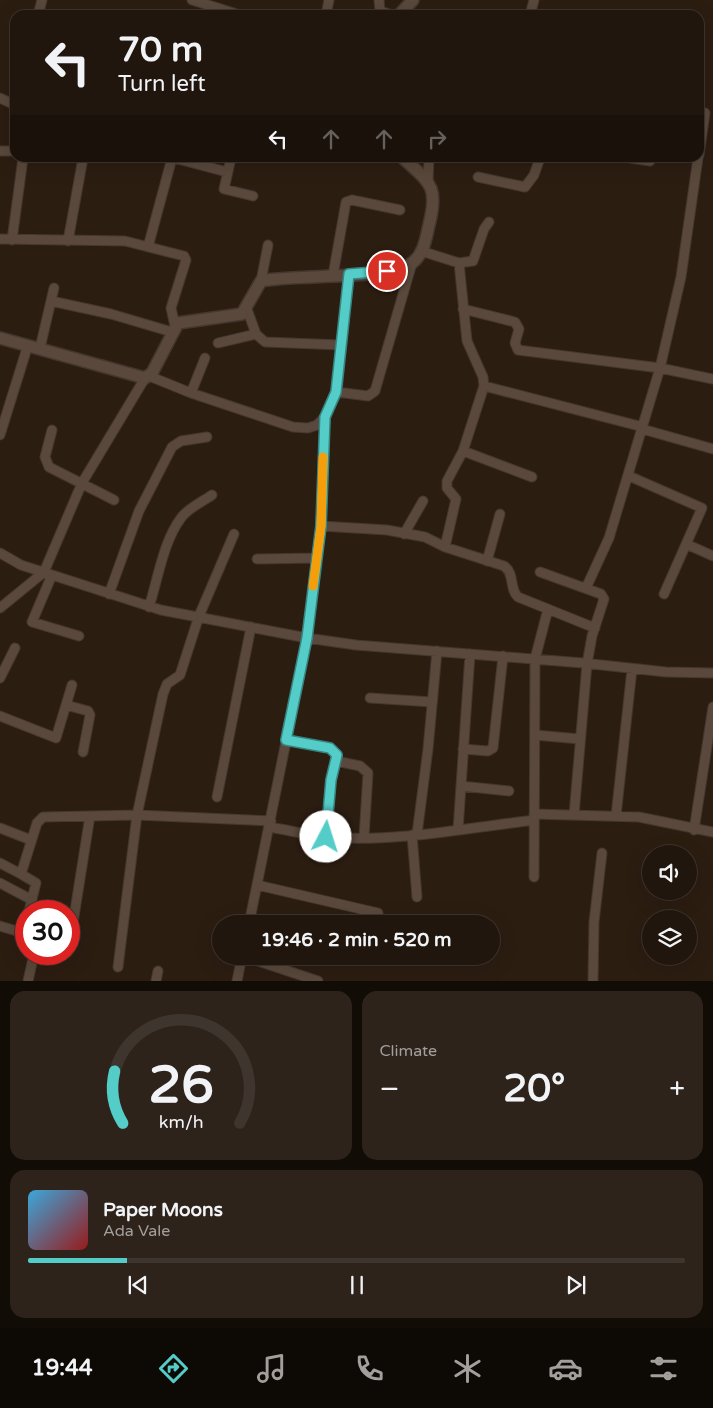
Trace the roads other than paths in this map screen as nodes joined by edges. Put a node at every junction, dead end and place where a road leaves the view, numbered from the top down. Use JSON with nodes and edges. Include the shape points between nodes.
{"nodes":[{"id":1,"x":192,"y":0,"type":"edge"},
{"id":2,"x":413,"y":0,"type":"edge"},
{"id":3,"x":224,"y":10,"type":"edge"},
{"id":4,"x":404,"y":10,"type":"edge"},
{"id":5,"x":22,"y":162,"type":"edge"},
{"id":6,"x":82,"y":162,"type":"edge"},
{"id":7,"x":172,"y":162,"type":"edge"},
{"id":8,"x":188,"y":162,"type":"edge"},
{"id":9,"x":230,"y":162,"type":"edge"},
{"id":10,"x":406,"y":162,"type":"edge"},
{"id":11,"x":429,"y":162,"type":"edge"},
{"id":12,"x":539,"y":162,"type":"edge"},
{"id":13,"x":698,"y":162,"type":"edge"},
{"id":14,"x":227,"y":172,"type":"junction"},
{"id":15,"x":478,"y":177,"type":"dead end"},
{"id":16,"x":428,"y":182,"type":"junction"},
{"id":17,"x":252,"y":196,"type":"dead end"},
{"id":18,"x":400,"y":210,"type":"dead end"},
{"id":19,"x":489,"y":222,"type":"dead end"},
{"id":20,"x":0,"y":239,"type":"edge"},
{"id":21,"x":12,"y":240,"type":"junction"},
{"id":22,"x":68,"y":241,"type":"junction"},
{"id":23,"x":268,"y":245,"type":"dead end"},
{"id":24,"x":148,"y":247,"type":"junction"},
{"id":25,"x":422,"y":251,"type":"junction"},
{"id":26,"x":412,"y":263,"type":"junction"},
{"id":27,"x":459,"y":264,"type":"junction"},
{"id":28,"x":349,"y":274,"type":"junction"},
{"id":29,"x":333,"y":275,"type":"junction"},
{"id":30,"x":261,"y":281,"type":"junction"},
{"id":31,"x":54,"y":288,"type":"dead end"},
{"id":32,"x":51,"y":301,"type":"junction"},
{"id":33,"x":247,"y":309,"type":"junction"},
{"id":34,"x":463,"y":309,"type":"junction"},
{"id":35,"x":173,"y":329,"type":"junction"},
{"id":36,"x":256,"y":334,"type":"junction"},
{"id":37,"x":0,"y":338,"type":"edge"},
{"id":38,"x":218,"y":343,"type":"dead end"},
{"id":39,"x":28,"y":345,"type":"junction"},
{"id":40,"x":341,"y":345,"type":"junction"},
{"id":41,"x":40,"y":348,"type":"junction"},
{"id":42,"x":204,"y":358,"type":"dead end"},
{"id":43,"x":660,"y":368,"type":"junction"},
{"id":44,"x":147,"y":377,"type":"junction"},
{"id":45,"x":713,"y":379,"type":"edge"},
{"id":46,"x":484,"y":386,"type":"junction"},
{"id":47,"x":191,"y":392,"type":"junction"},
{"id":48,"x":336,"y":392,"type":"junction"},
{"id":49,"x":325,"y":417,"type":"junction"},
{"id":50,"x":643,"y":428,"type":"junction"},
{"id":51,"x":52,"y":430,"type":"dead end"},
{"id":52,"x":0,"y":435,"type":"edge"},
{"id":53,"x":207,"y":437,"type":"dead end"},
{"id":54,"x":713,"y":449,"type":"edge"},
{"id":55,"x":463,"y":451,"type":"junction"},
{"id":56,"x":629,"y":476,"type":"junction"},
{"id":57,"x":532,"y":477,"type":"dead end"},
{"id":58,"x":82,"y":484,"type":"junction"},
{"id":59,"x":212,"y":495,"type":"dead end"},
{"id":60,"x":114,"y":500,"type":"dead end"},
{"id":61,"x":423,"y":501,"type":"dead end"},
{"id":62,"x":500,"y":514,"type":"dead end"},
{"id":63,"x":321,"y":526,"type":"junction"},
{"id":64,"x":234,"y":534,"type":"dead end"},
{"id":65,"x":404,"y":534,"type":"junction"},
{"id":66,"x":686,"y":544,"type":"junction"},
{"id":67,"x":445,"y":547,"type":"junction"},
{"id":68,"x":0,"y":553,"type":"edge"},
{"id":69,"x":713,"y":556,"type":"edge"},
{"id":70,"x":317,"y":558,"type":"junction"},
{"id":71,"x":257,"y":559,"type":"dead end"},
{"id":72,"x":487,"y":561,"type":"junction"},
{"id":73,"x":540,"y":572,"type":"dead end"},
{"id":74,"x":48,"y":573,"type":"junction"},
{"id":75,"x":586,"y":588,"type":"junction"},
{"id":76,"x":109,"y":594,"type":"junction"},
{"id":77,"x":664,"y":594,"type":"dead end"},
{"id":78,"x":149,"y":607,"type":"junction"},
{"id":79,"x":0,"y":608,"type":"edge"},
{"id":80,"x":548,"y":609,"type":"junction"},
{"id":81,"x":199,"y":616,"type":"junction"},
{"id":82,"x":250,"y":627,"type":"junction"},
{"id":83,"x":595,"y":628,"type":"junction"},
{"id":84,"x":79,"y":636,"type":"dead end"},
{"id":85,"x":307,"y":638,"type":"junction"},
{"id":86,"x":15,"y":648,"type":"dead end"},
{"id":87,"x":437,"y":651,"type":"junction"},
{"id":88,"x":470,"y":654,"type":"junction"},
{"id":89,"x":503,"y":656,"type":"junction"},
{"id":90,"x":535,"y":659,"type":"junction"},
{"id":91,"x":587,"y":664,"type":"junction"},
{"id":92,"x":632,"y":669,"type":"junction"},
{"id":93,"x":713,"y":672,"type":"edge"},
{"id":94,"x":0,"y":678,"type":"edge"},
{"id":95,"x":72,"y":685,"type":"dead end"},
{"id":96,"x":370,"y":698,"type":"dead end"},
{"id":97,"x":432,"y":702,"type":"junction"},
{"id":98,"x":66,"y":705,"type":"junction"},
{"id":99,"x":713,"y":707,"type":"edge"},
{"id":100,"x":0,"y":716,"type":"edge"},
{"id":101,"x":535,"y":736,"type":"junction"},
{"id":102,"x":580,"y":739,"type":"junction"},
{"id":103,"x":286,"y":740,"type":"junction"},
{"id":104,"x":463,"y":749,"type":"junction"},
{"id":105,"x":83,"y":752,"type":"dead end"},
{"id":106,"x":336,"y":761,"type":"junction"},
{"id":107,"x":461,"y":786,"type":"junction"},
{"id":108,"x":509,"y":791,"type":"dead end"},
{"id":109,"x":217,"y":797,"type":"dead end"},
{"id":110,"x":137,"y":815,"type":"junction"},
{"id":111,"x":574,"y":815,"type":"junction"},
{"id":112,"x":90,"y":816,"type":"junction"},
{"id":113,"x":616,"y":816,"type":"junction"},
{"id":114,"x":534,"y":817,"type":"junction"},
{"id":115,"x":270,"y":824,"type":"junction"},
{"id":116,"x":0,"y":828,"type":"edge"},
{"id":117,"x":458,"y":830,"type":"junction"},
{"id":118,"x":694,"y":830,"type":"junction"},
{"id":119,"x":713,"y":832,"type":"edge"},
{"id":120,"x":414,"y":834,"type":"junction"},
{"id":121,"x":326,"y":837,"type":"junction"},
{"id":122,"x":364,"y":837,"type":"junction"},
{"id":123,"x":31,"y":840,"type":"junction"},
{"id":124,"x":602,"y":853,"type":"dead end"},
{"id":125,"x":0,"y":863,"type":"edge"},
{"id":126,"x":21,"y":874,"type":"junction"},
{"id":127,"x":534,"y":877,"type":"dead end"},
{"id":128,"x":0,"y":884,"type":"edge"},
{"id":129,"x":257,"y":885,"type":"junction"},
{"id":130,"x":417,"y":897,"type":"dead end"},
{"id":131,"x":32,"y":900,"type":"joint"},
{"id":132,"x":77,"y":900,"type":"edge"},
{"id":133,"x":378,"y":913,"type":"dead end"},
{"id":134,"x":251,"y":915,"type":"edge"},
{"id":135,"x":0,"y":926,"type":"edge"},
{"id":136,"x":15,"y":930,"type":"edge"},
{"id":137,"x":31,"y":965,"type":"edge"},
{"id":138,"x":240,"y":965,"type":"edge"},
{"id":139,"x":270,"y":965,"type":"edge"},
{"id":140,"x":118,"y":967,"type":"dead end"},
{"id":141,"x":28,"y":980,"type":"edge"},
{"id":142,"x":236,"y":980,"type":"edge"},
{"id":143,"x":318,"y":980,"type":"edge"},
{"id":144,"x":593,"y":980,"type":"edge"}],
"edges":[{"from":1,"to":3,"type":"street"},
{"from":2,"to":4,"type":"street"},
{"from":5,"to":21,"type":"street"},
{"from":6,"to":22,"type":"street"},
{"from":7,"to":24,"type":"street"},
{"from":8,"to":14,"type":"street"},
{"from":9,"to":14,"type":"street"},
{"from":10,"to":16,"type":"street"},
{"from":11,"to":16,"type":"street"},
{"from":12,"to":15,"type":"street","via":[[534,175],[524,187]]},
{"from":13,"to":43,"type":"street","via":[[681,277]]},
{"from":14,"to":17,"type":"street","via":[[224,189]]},
{"from":16,"to":25,"type":"street","via":[[433,191],[433,208]]},
{"from":18,"to":29,"type":"street","via":[[352,200],[346,202]]},
{"from":19,"to":27,"type":"street","via":[[473,261]]},
{"from":20,"to":21,"type":"street"},
{"from":21,"to":22,"type":"street"},
{"from":22,"to":24,"type":"street","via":[[125,241]]},
{"from":23,"to":30,"type":"street"},
{"from":24,"to":35,"type":"street","via":[[186,258],[171,308]]},
{"from":25,"to":26,"type":"street"},
{"from":25,"to":27,"type":"street"},
{"from":26,"to":28,"type":"street","via":[[387,271]]},
{"from":26,"to":48,"type":"street","via":[[375,391],[368,396]]},
{"from":27,"to":34,"type":"street"},
{"from":28,"to":29,"type":"street"},
{"from":28,"to":40,"type":"street"},
{"from":29,"to":30,"type":"street"},
{"from":30,"to":33,"type":"street"},
{"from":31,"to":32,"type":"street"},
{"from":32,"to":35,"type":"street"},
{"from":32,"to":41,"type":"street"},
{"from":33,"to":35,"type":"street","via":[[237,316],[182,321]]},
{"from":33,"to":36,"type":"street"},
{"from":34,"to":43,"type":"street","via":[[515,322],[519,329],[515,344],[518,350]]},
{"from":34,"to":46,"type":"street","via":[[466,341]]},
{"from":35,"to":44,"type":"street"},
{"from":36,"to":38,"type":"street"},
{"from":36,"to":40,"type":"street","via":[[270,343]]},
{"from":37,"to":39,"type":"street"},
{"from":39,"to":41,"type":"street"},
{"from":39,"to":52,"type":"street"},
{"from":40,"to":48,"type":"street"},
{"from":41,"to":44,"type":"street"},
{"from":42,"to":47,"type":"street"},
{"from":43,"to":45,"type":"street"},
{"from":43,"to":50,"type":"street"},
{"from":44,"to":47,"type":"street"},
{"from":44,"to":58,"type":"street"},
{"from":46,"to":50,"type":"street"},
{"from":46,"to":55,"type":"street"},
{"from":47,"to":49,"type":"street","via":[[293,426],[308,428]]},
{"from":48,"to":49,"type":"street"},
{"from":49,"to":63,"type":"street"},
{"from":50,"to":54,"type":"street"},
{"from":50,"to":56,"type":"street"},
{"from":51,"to":58,"type":"street","via":[[46,463]]},
{"from":53,"to":76,"type":"street","via":[[181,441],[172,447],[139,511]]},
{"from":55,"to":57,"type":"street"},
{"from":55,"to":67,"type":"street","via":[[446,485],[456,499]]},
{"from":56,"to":66,"type":"street","via":[[702,508]]},
{"from":56,"to":75,"type":"street","via":[[609,538]]},
{"from":58,"to":60,"type":"street"},
{"from":58,"to":74,"type":"street"},
{"from":59,"to":78,"type":"street","via":[[187,512],[176,526]]},
{"from":61,"to":65,"type":"street"},
{"from":62,"to":72,"type":"street"},
{"from":63,"to":65,"type":"street"},
{"from":63,"to":70,"type":"street"},
{"from":64,"to":81,"type":"street"},
{"from":65,"to":67,"type":"street","via":[[425,537]]},
{"from":66,"to":69,"type":"street"},
{"from":66,"to":77,"type":"street"},
{"from":67,"to":72,"type":"street"},
{"from":68,"to":74,"type":"street","via":[[21,565]]},
{"from":70,"to":71,"type":"street"},
{"from":70,"to":85,"type":"street"},
{"from":72,"to":80,"type":"street","via":[[508,568],[513,591],[518,598]]},
{"from":73,"to":75,"type":"street"},
{"from":74,"to":76,"type":"street"},
{"from":74,"to":79,"type":"street"},
{"from":74,"to":84,"type":"street","via":[[32,622]]},
{"from":75,"to":83,"type":"street","via":[[603,597]]},
{"from":76,"to":78,"type":"street"},
{"from":78,"to":81,"type":"street"},
{"from":80,"to":83,"type":"street"},
{"from":80,"to":90,"type":"street"},
{"from":81,"to":82,"type":"street"},
{"from":81,"to":110,"type":"street","via":[[180,675],[164,689]]},
{"from":82,"to":85,"type":"street"},
{"from":82,"to":109,"type":"street"},
{"from":83,"to":91,"type":"street"},
{"from":85,"to":87,"type":"street"},
{"from":85,"to":103,"type":"street"},
{"from":86,"to":94,"type":"street"},
{"from":87,"to":88,"type":"street"},
{"from":87,"to":97,"type":"street"},
{"from":88,"to":89,"type":"street"},
{"from":88,"to":104,"type":"street"},
{"from":89,"to":90,"type":"street"},
{"from":89,"to":104,"type":"street","via":[[494,748],[488,751]]},
{"from":90,"to":91,"type":"street"},
{"from":90,"to":101,"type":"street"},
{"from":91,"to":92,"type":"street"},
{"from":91,"to":102,"type":"street"},
{"from":92,"to":93,"type":"street"},
{"from":92,"to":113,"type":"street"},
{"from":95,"to":98,"type":"street"},
{"from":96,"to":97,"type":"street"},
{"from":97,"to":120,"type":"street"},
{"from":98,"to":100,"type":"street","via":[[56,738]]},
{"from":98,"to":105,"type":"street","via":[[90,714]]},
{"from":99,"to":118,"type":"street"},
{"from":101,"to":102,"type":"street"},
{"from":101,"to":114,"type":"street"},
{"from":102,"to":111,"type":"street"},
{"from":103,"to":106,"type":"street","via":[[330,748],[337,755]]},
{"from":103,"to":115,"type":"street"},
{"from":104,"to":107,"type":"street"},
{"from":106,"to":121,"type":"street"},
{"from":106,"to":122,"type":"street","via":[[360,766],[368,773]]},
{"from":107,"to":108,"type":"street"},
{"from":107,"to":117,"type":"street"},
{"from":110,"to":112,"type":"street"},
{"from":110,"to":115,"type":"street"},
{"from":110,"to":140,"type":"street"},
{"from":111,"to":113,"type":"street"},
{"from":111,"to":114,"type":"street"},
{"from":112,"to":123,"type":"street","via":[[40,818]]},
{"from":112,"to":132,"type":"street"},
{"from":113,"to":118,"type":"street","via":[[639,817]]},
{"from":114,"to":117,"type":"street"},
{"from":114,"to":127,"type":"street"},
{"from":115,"to":121,"type":"street"},
{"from":115,"to":129,"type":"street"},
{"from":116,"to":123,"type":"street"},
{"from":117,"to":120,"type":"street"},
{"from":118,"to":119,"type":"street"},
{"from":120,"to":122,"type":"street"},
{"from":120,"to":130,"type":"street"},
{"from":121,"to":122,"type":"street"},
{"from":123,"to":126,"type":"street"},
{"from":124,"to":144,"type":"street","via":[[594,922]]},
{"from":125,"to":126,"type":"street"},
{"from":126,"to":131,"type":"street","via":[[36,884]]},
{"from":128,"to":131,"type":"street"},
{"from":129,"to":133,"type":"street"},
{"from":129,"to":134,"type":"street"},
{"from":135,"to":136,"type":"street"},
{"from":137,"to":141,"type":"street"},
{"from":138,"to":142,"type":"street"},
{"from":139,"to":143,"type":"street"}]}
